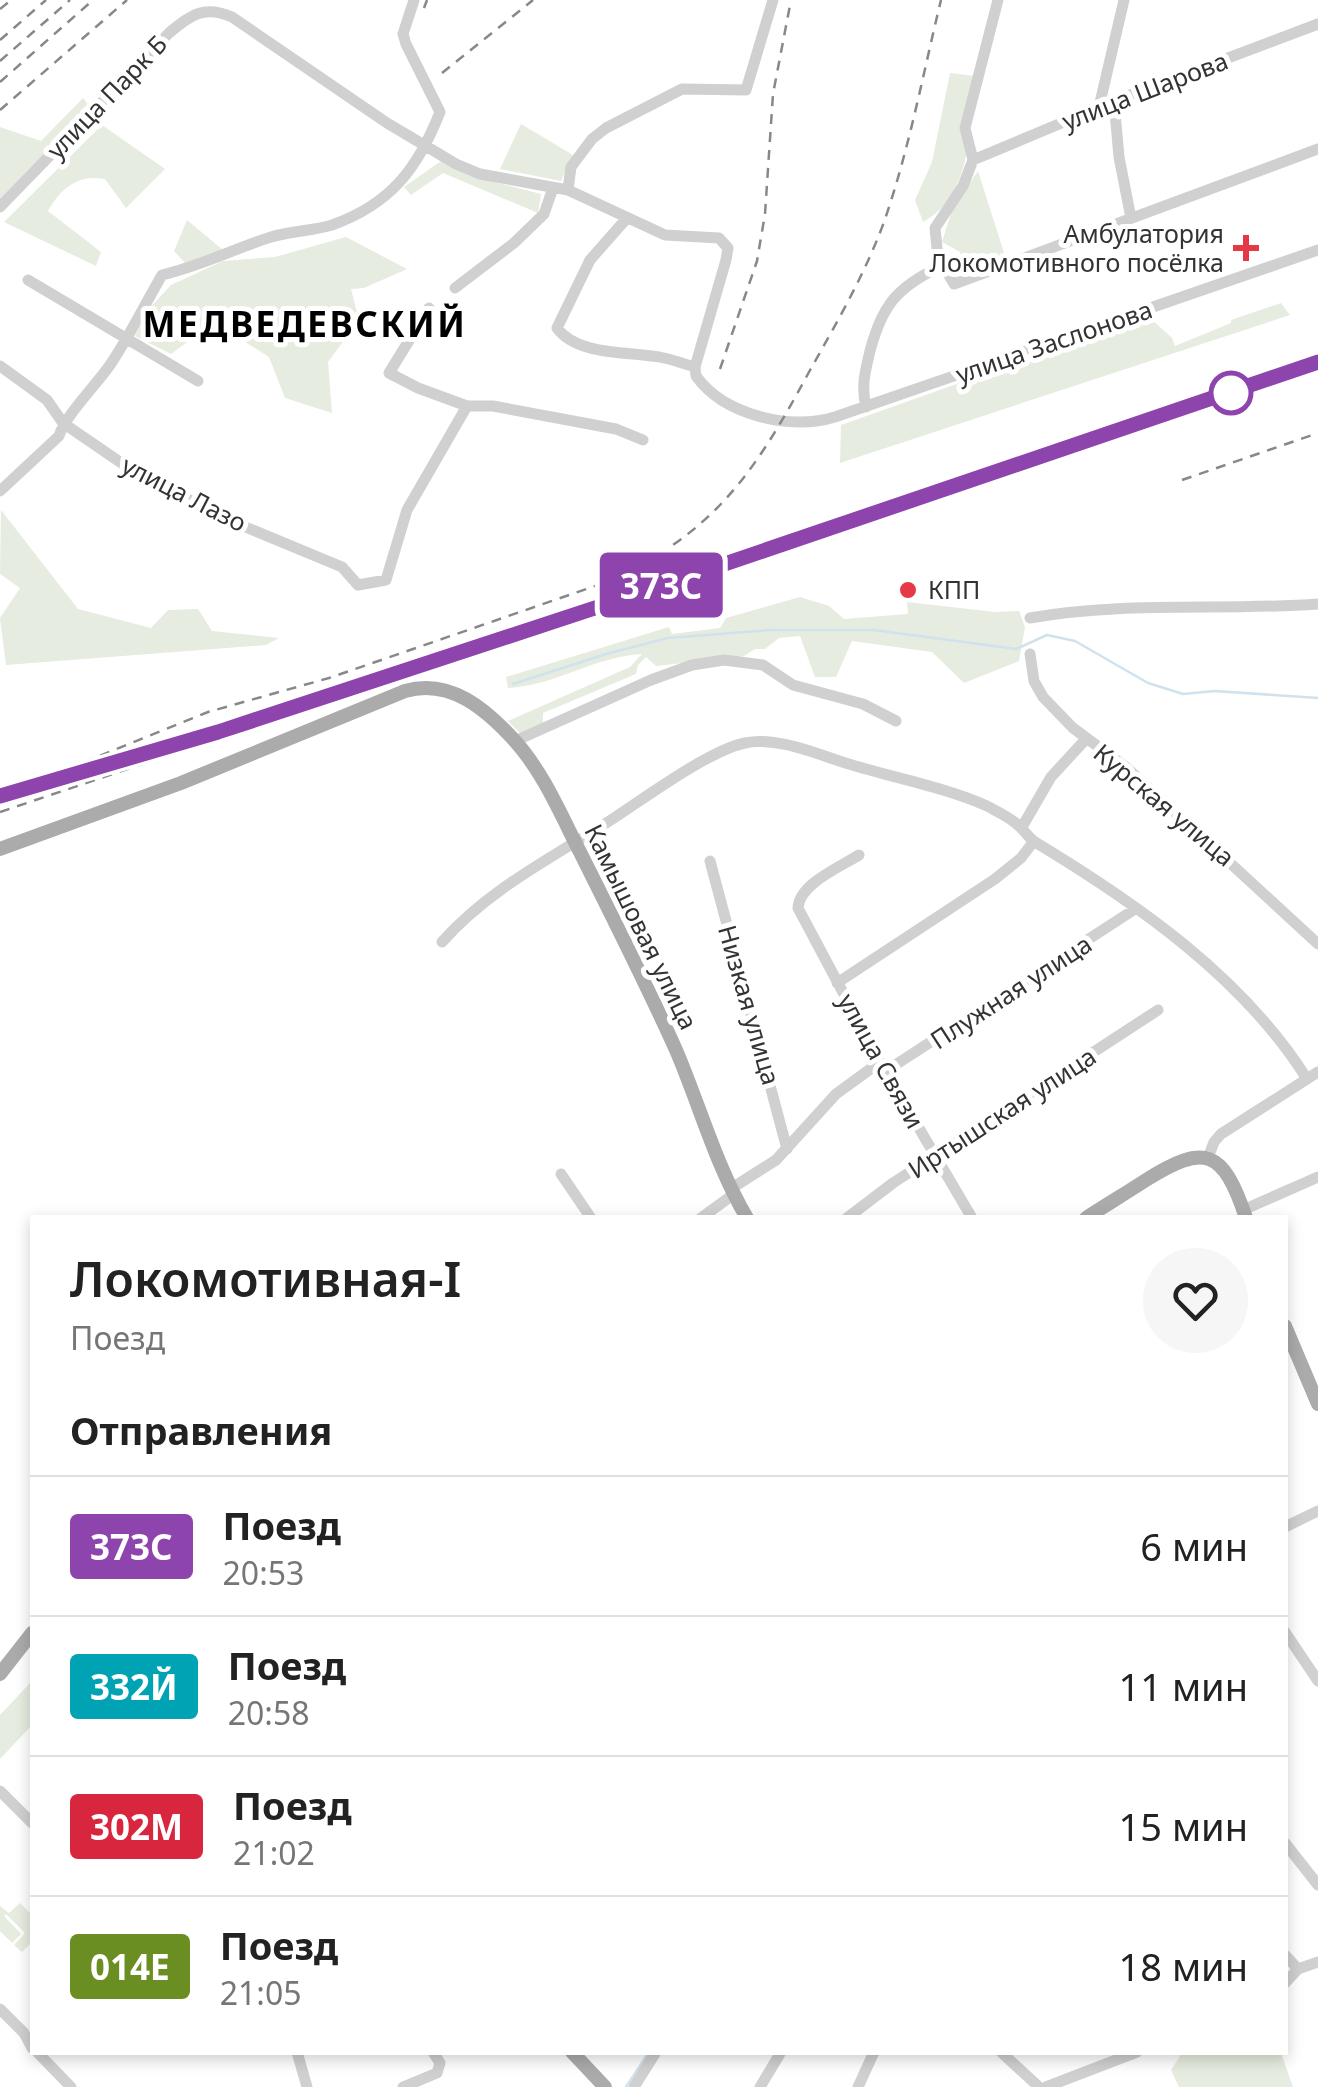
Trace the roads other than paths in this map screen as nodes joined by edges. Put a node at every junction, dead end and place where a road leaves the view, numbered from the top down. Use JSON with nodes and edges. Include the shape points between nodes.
{"nodes":[{"id":1,"x":414,"y":0,"type":"edge"},
{"id":2,"x":773,"y":0,"type":"edge"},
{"id":3,"x":998,"y":0,"type":"edge"},
{"id":4,"x":1124,"y":0,"type":"edge"},
{"id":5,"x":1318,"y":24,"type":"edge"},
{"id":6,"x":1114,"y":101,"type":"junction"},
{"id":7,"x":1099,"y":108,"type":"junction"},
{"id":8,"x":426,"y":148,"type":"junction"},
{"id":9,"x":1318,"y":149,"type":"edge"},
{"id":10,"x":973,"y":160,"type":"junction"},
{"id":11,"x":553,"y":188,"type":"junction"},
{"id":12,"x":568,"y":190,"type":"junction"},
{"id":13,"x":0,"y":207,"type":"edge"},
{"id":14,"x":627,"y":218,"type":"junction"},
{"id":15,"x":1131,"y":218,"type":"junction"},
{"id":16,"x":1318,"y":250,"type":"edge"},
{"id":17,"x":938,"y":267,"type":"junction"},
{"id":18,"x":28,"y":280,"type":"dead end"},
{"id":19,"x":455,"y":288,"type":"dead end"},
{"id":20,"x":429,"y":308,"type":"dead end"},
{"id":21,"x":128,"y":339,"type":"junction"},
{"id":22,"x":0,"y":366,"type":"edge"},
{"id":23,"x":694,"y":367,"type":"junction"},
{"id":24,"x":198,"y":381,"type":"dead end"},
{"id":25,"x":467,"y":406,"type":"junction"},
{"id":26,"x":866,"y":407,"type":"junction"},
{"id":27,"x":62,"y":423,"type":"junction"},
{"id":28,"x":642,"y":440,"type":"dead end"},
{"id":29,"x":0,"y":491,"type":"edge"},
{"id":30,"x":1318,"y":604,"type":"edge"},
{"id":31,"x":1030,"y":618,"type":"dead end"},
{"id":32,"x":1030,"y":654,"type":"dead end"},
{"id":33,"x":896,"y":721,"type":"dead end"},
{"id":34,"x":1086,"y":739,"type":"junction"},
{"id":35,"x":515,"y":741,"type":"junction"},
{"id":36,"x":1022,"y":827,"type":"junction"},
{"id":37,"x":574,"y":840,"type":"junction"},
{"id":38,"x":1034,"y":841,"type":"junction"},
{"id":39,"x":0,"y":850,"type":"edge"},
{"id":40,"x":859,"y":855,"type":"dead end"},
{"id":41,"x":710,"y":861,"type":"dead end"},
{"id":42,"x":1135,"y":909,"type":"junction"},
{"id":43,"x":442,"y":942,"type":"dead end"},
{"id":44,"x":1318,"y":944,"type":"edge"},
{"id":45,"x":852,"y":975,"type":"junction"},
{"id":46,"x":837,"y":983,"type":"junction"},
{"id":47,"x":846,"y":999,"type":"junction"},
{"id":48,"x":1158,"y":1010,"type":"dead end"},
{"id":49,"x":883,"y":1067,"type":"junction"},
{"id":50,"x":1313,"y":1076,"type":"edge"},
{"id":51,"x":787,"y":1148,"type":"junction"},
{"id":52,"x":935,"y":1156,"type":"junction"},
{"id":53,"x":1208,"y":1158,"type":"junction"},
{"id":54,"x":560,"y":1174,"type":"dead end"},
{"id":55,"x":1318,"y":1177,"type":"edge"},
{"id":56,"x":733,"y":1191,"type":"junction"},
{"id":57,"x":1244,"y":1214,"type":"edge"},
{"id":58,"x":589,"y":1215,"type":"edge"},
{"id":59,"x":705,"y":1215,"type":"edge"},
{"id":60,"x":746,"y":1215,"type":"edge"},
{"id":61,"x":851,"y":1215,"type":"edge"},
{"id":62,"x":970,"y":1215,"type":"edge"},
{"id":63,"x":1091,"y":1215,"type":"edge"},
{"id":64,"x":1290,"y":1350,"type":"edge"},
{"id":65,"x":1318,"y":1404,"type":"edge"},
{"id":66,"x":1318,"y":1511,"type":"edge"},
{"id":67,"x":1288,"y":1526,"type":"edge"},
{"id":68,"x":30,"y":1636,"type":"edge"},
{"id":69,"x":1288,"y":1636,"type":"edge"},
{"id":70,"x":0,"y":1674,"type":"edge"},
{"id":71,"x":1318,"y":1680,"type":"edge"},
{"id":72,"x":0,"y":1791,"type":"edge"},
{"id":73,"x":30,"y":1821,"type":"edge"},
{"id":74,"x":1288,"y":1847,"type":"edge"},
{"id":75,"x":1318,"y":1886,"type":"edge"},
{"id":76,"x":1288,"y":1958,"type":"edge"},
{"id":77,"x":1318,"y":1962,"type":"edge"},
{"id":78,"x":1298,"y":1969,"type":"junction"},
{"id":79,"x":1288,"y":1980,"type":"edge"},
{"id":80,"x":0,"y":2009,"type":"edge"},
{"id":81,"x":30,"y":2043,"type":"edge"},
{"id":82,"x":39,"y":2055,"type":"edge"},
{"id":83,"x":298,"y":2055,"type":"edge"},
{"id":84,"x":434,"y":2055,"type":"edge"},
{"id":85,"x":575,"y":2055,"type":"edge"},
{"id":86,"x":654,"y":2055,"type":"edge"},
{"id":87,"x":778,"y":2055,"type":"edge"},
{"id":88,"x":873,"y":2055,"type":"edge"},
{"id":89,"x":1005,"y":2055,"type":"edge"},
{"id":90,"x":1128,"y":2055,"type":"edge"},
{"id":91,"x":71,"y":2087,"type":"edge"},
{"id":92,"x":307,"y":2087,"type":"edge"},
{"id":93,"x":403,"y":2087,"type":"edge"},
{"id":94,"x":605,"y":2087,"type":"edge"},
{"id":95,"x":634,"y":2087,"type":"edge"},
{"id":96,"x":760,"y":2087,"type":"edge"},
{"id":97,"x":858,"y":2087,"type":"edge"},
{"id":98,"x":1043,"y":2087,"type":"edge"}],
"edges":[{"from":1,"to":8,"type":"street","via":[[403,34],[440,112]]},
{"from":2,"to":12,"type":"street","via":[[746,90],[682,89],[606,128],[571,167]]},
{"from":3,"to":10,"type":"street","via":[[964,128]]},
{"from":4,"to":7,"type":"street"},
{"from":5,"to":6,"type":"street","name":"улица Шарова"},
{"from":6,"to":7,"type":"street","name":"улица Шарова"},
{"from":6,"to":15,"type":"street"},
{"from":7,"to":10,"type":"street","name":"улица Шарова"},
{"from":8,"to":11,"type":"street","name":"улица Парк Б","via":[[480,174]]},
{"from":8,"to":13,"type":"street","name":"улица Парк Б","via":[[232,17],[206,10],[169,33]]},
{"from":8,"to":21,"type":"street","via":[[377,201],[334,224],[162,275]]},
{"from":9,"to":15,"type":"street"},
{"from":10,"to":17,"type":"street","via":[[935,228]]},
{"from":11,"to":12,"type":"street","name":"улица Парк Б"},
{"from":11,"to":19,"type":"street","via":[[544,214]]},
{"from":12,"to":14,"type":"street","name":"улица Парк Б"},
{"from":14,"to":23,"type":"street","name":"улица Парк Б","via":[[665,234],[725,242],[726,260]]},
{"from":14,"to":23,"type":"street","via":[[590,260],[557,328],[590,347]]},
{"from":15,"to":17,"type":"street","via":[[954,284]]},
{"from":16,"to":26,"type":"street","name":"улица Заслонова"},
{"from":17,"to":26,"type":"street","via":[[893,297],[879,318],[861,385]]},
{"from":18,"to":21,"type":"street"},
{"from":20,"to":25,"type":"street","via":[[389,373]]},
{"from":21,"to":24,"type":"street"},
{"from":21,"to":27,"type":"street"},
{"from":22,"to":27,"type":"street","name":"улица Лазо","via":[[46,400]]},
{"from":23,"to":26,"type":"street","name":"улица Заслонова","via":[[709,389],[736,406],[788,424]]},
{"from":25,"to":27,"type":"street","name":"улица Лазо","via":[[408,510],[386,580],[358,585],[342,568],[136,473]]},
{"from":25,"to":28,"type":"street","via":[[616,429]]},
{"from":27,"to":29,"type":"street","via":[[58,436]]},
{"from":30,"to":31,"type":"street","via":[[1130,606]]},
{"from":32,"to":34,"type":"street","name":"Курская улица","via":[[1043,697]]},
{"from":33,"to":35,"type":"street","via":[[793,685],[763,665],[724,660],[651,680]]},
{"from":34,"to":36,"type":"street","via":[[1051,778]]},
{"from":34,"to":44,"type":"street","name":"Курская улица","via":[[1128,768]]},
{"from":35,"to":37,"type":"main road","name":"Камышовая улица"},
{"from":35,"to":39,"type":"main road","name":"Камышовая улица","via":[[448,689],[405,691]]},
{"from":36,"to":37,"type":"street","via":[[982,804],[758,742],[725,750]]},
{"from":36,"to":38,"type":"street"},
{"from":37,"to":43,"type":"street","via":[[491,897]]},
{"from":37,"to":56,"type":"main road","name":"Камышовая улица","via":[[676,1049]]},
{"from":38,"to":42,"type":"street"},
{"from":38,"to":45,"type":"street","via":[[995,879]]},
{"from":40,"to":46,"type":"street","name":"улица Связи","via":[[798,901]]},
{"from":41,"to":51,"type":"street","name":"Низкая улица"},
{"from":42,"to":49,"type":"street","name":"Плужная улица"},
{"from":42,"to":50,"type":"street","via":[[1218,974]]},
{"from":45,"to":46,"type":"street"},
{"from":45,"to":47,"type":"street"},
{"from":46,"to":47,"type":"street","name":"улица Связи"},
{"from":47,"to":49,"type":"street","name":"улица Связи"},
{"from":48,"to":52,"type":"street","name":"Иртышская улица"},
{"from":49,"to":51,"type":"street","name":"Плужная улица","via":[[836,1094]]},
{"from":49,"to":52,"type":"street","name":"улица Связи"},
{"from":50,"to":53,"type":"street","via":[[1221,1134]]},
{"from":51,"to":56,"type":"street","name":"Плужная улица"},
{"from":52,"to":61,"type":"street","name":"Иртышская улица"},
{"from":52,"to":62,"type":"street","name":"улица Связи"},
{"from":53,"to":57,"type":"main road","via":[[1228,1178]]},
{"from":53,"to":63,"type":"main road","via":[[1179,1160]]},
{"from":54,"to":58,"type":"street"},
{"from":55,"to":57,"type":"street"},
{"from":56,"to":59,"type":"street","name":"Плужная улица"},
{"from":56,"to":60,"type":"main road","name":"Камышовая улица"},
{"from":64,"to":65,"type":"main road"},
{"from":66,"to":67,"type":"street"},
{"from":68,"to":70,"type":"main road"},
{"from":69,"to":71,"type":"street"},
{"from":72,"to":73,"type":"street"},
{"from":74,"to":75,"type":"street"},
{"from":76,"to":78,"type":"street"},
{"from":77,"to":78,"type":"street"},
{"from":78,"to":79,"type":"street"},
{"from":80,"to":81,"type":"street"},
{"from":82,"to":91,"type":"street"},
{"from":83,"to":92,"type":"street"},
{"from":84,"to":93,"type":"street","via":[[440,2068]]},
{"from":85,"to":94,"type":"main road"},
{"from":86,"to":95,"type":"street"},
{"from":87,"to":96,"type":"street"},
{"from":88,"to":97,"type":"street"},
{"from":89,"to":98,"type":"street"},
{"from":90,"to":98,"type":"street"}]}
